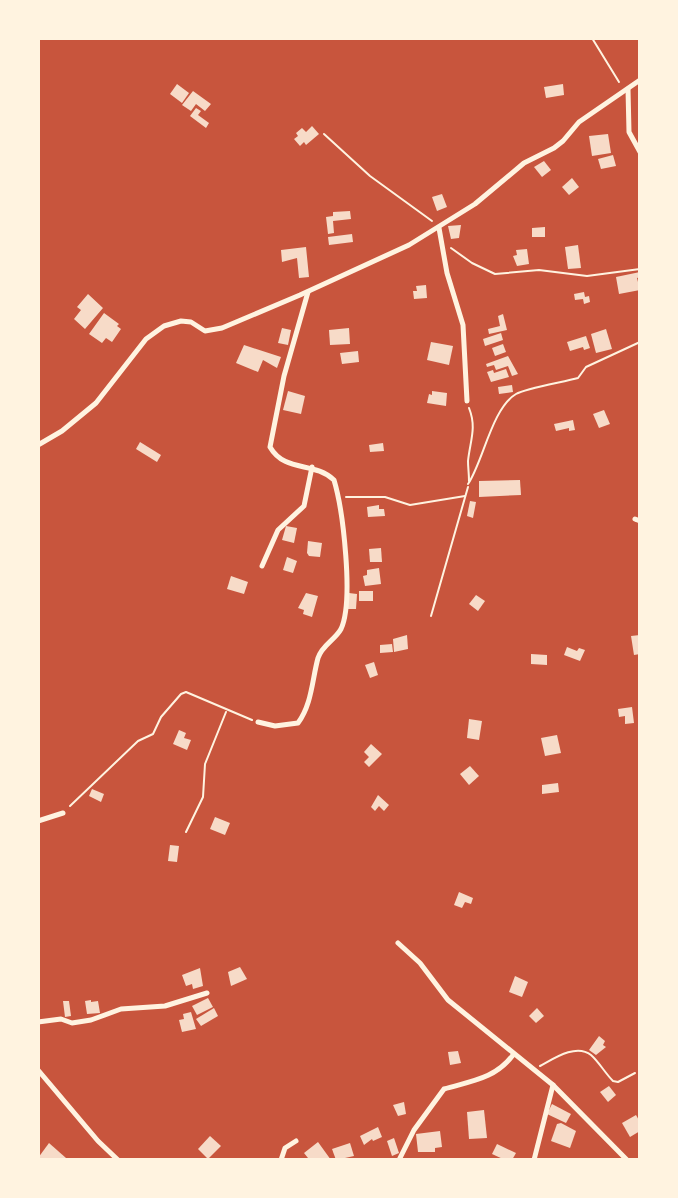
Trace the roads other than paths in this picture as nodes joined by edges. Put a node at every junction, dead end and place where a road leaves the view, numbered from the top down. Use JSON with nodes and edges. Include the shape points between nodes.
{"nodes":[{"id":1,"x":640,"y":80,"type":"edge"},
{"id":2,"x":626,"y":89,"type":"junction"},
{"id":3,"x":640,"y":152,"type":"edge"},
{"id":4,"x":440,"y":227,"type":"junction"},
{"id":5,"x":308,"y":292,"type":"junction"},
{"id":6,"x":467,"y":401,"type":"road end"},
{"id":7,"x":38,"y":445,"type":"edge"},
{"id":8,"x":312,"y":467,"type":"junction"},
{"id":9,"x":262,"y":566,"type":"dead end"},
{"id":10,"x":258,"y":722,"type":"road end"},
{"id":11,"x":63,"y":813,"type":"road end"},
{"id":12,"x":38,"y":821,"type":"edge"},
{"id":13,"x":398,"y":943,"type":"dead end"},
{"id":14,"x":207,"y":993,"type":"dead end"},
{"id":15,"x":38,"y":1022,"type":"edge"},
{"id":16,"x":513,"y":1055,"type":"junction"},
{"id":17,"x":38,"y":1070,"type":"edge"},
{"id":18,"x":553,"y":1085,"type":"junction"},
{"id":19,"x":296,"y":1141,"type":"dead end"},
{"id":20,"x":118,"y":1160,"type":"edge"},
{"id":21,"x":281,"y":1160,"type":"edge"},
{"id":22,"x":399,"y":1160,"type":"edge"},
{"id":23,"x":534,"y":1160,"type":"edge"},
{"id":24,"x":627,"y":1160,"type":"edge"}],
"edges":[{"from":1,"to":2,"type":"street"},
{"from":2,"to":3,"type":"street","via":[[629,132]]},
{"from":2,"to":4,"type":"street","via":[[579,122],[563,141],[524,163]]},
{"from":4,"to":5,"type":"street"},
{"from":4,"to":6,"type":"street","via":[[463,325]]},
{"from":5,"to":7,"type":"street","via":[[215,330],[181,321],[164,326],[146,339],[96,403]]},
{"from":5,"to":8,"type":"street","via":[[270,447],[283,462]]},
{"from":8,"to":9,"type":"street","via":[[304,506],[278,530]]},
{"from":8,"to":10,"type":"street","via":[[334,480],[337,494],[347,579],[342,624],[319,656],[298,723]]},
{"from":11,"to":12,"type":"street"},
{"from":13,"to":16,"type":"street","via":[[448,1000]]},
{"from":14,"to":15,"type":"street","via":[[72,1023]]},
{"from":16,"to":18,"type":"street"},
{"from":16,"to":22,"type":"street","via":[[485,1079],[439,1093]]},
{"from":17,"to":20,"type":"street"},
{"from":18,"to":23,"type":"street"},
{"from":18,"to":24,"type":"street"},
{"from":19,"to":21,"type":"street","via":[[285,1148]]}]}
